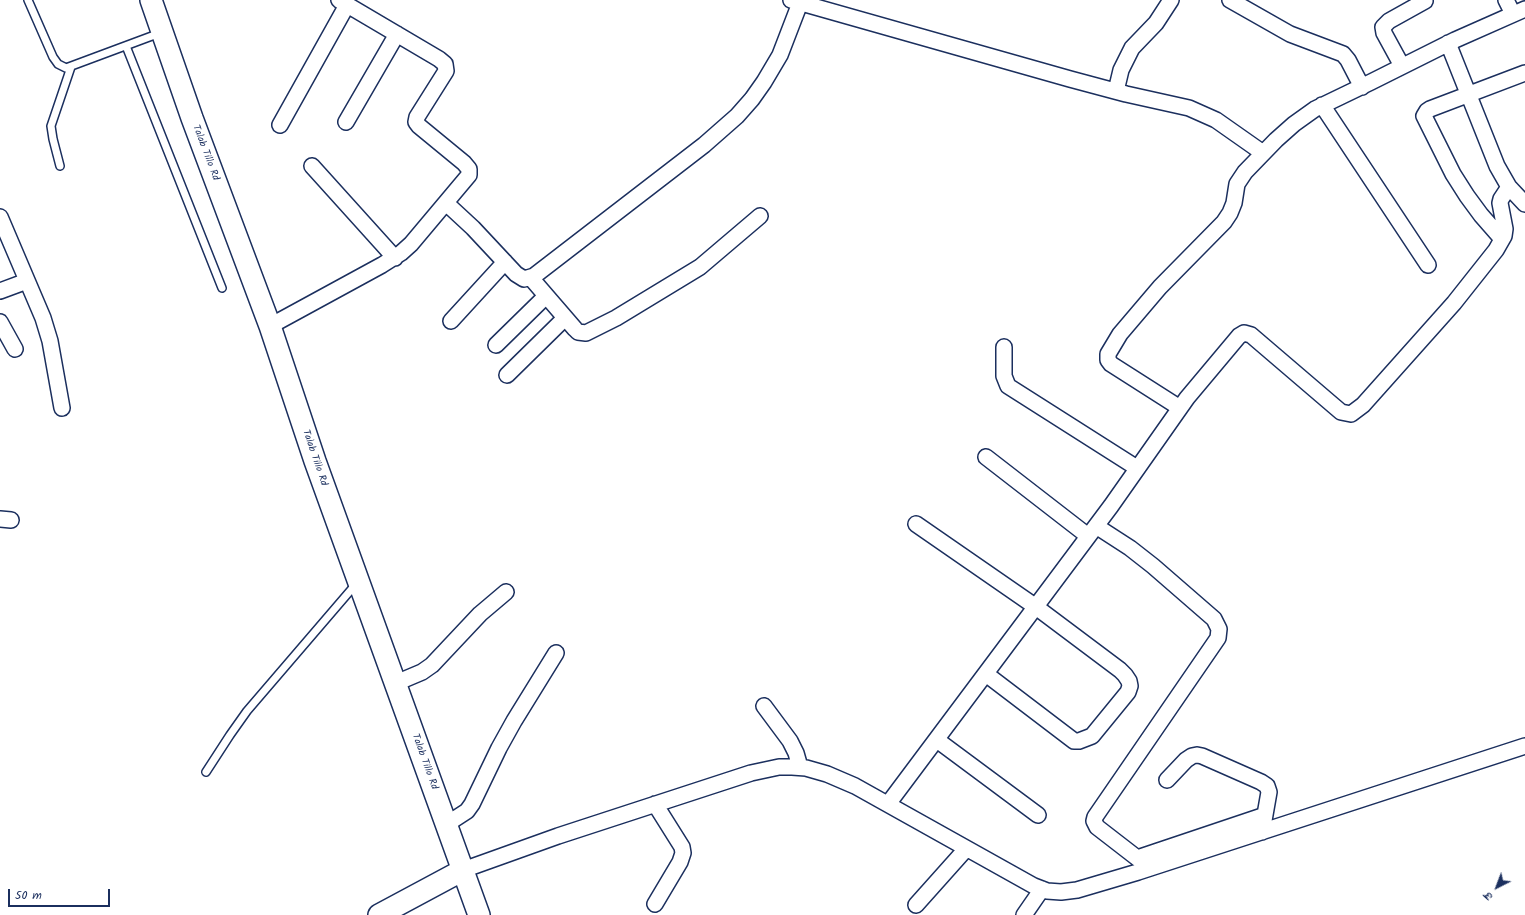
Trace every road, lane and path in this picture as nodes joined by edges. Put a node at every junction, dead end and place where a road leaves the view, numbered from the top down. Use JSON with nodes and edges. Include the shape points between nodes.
{"nodes":[{"id":1,"x":28,"y":0,"type":"edge"},
{"id":2,"x":1171,"y":0,"type":"edge"},
{"id":3,"x":1230,"y":0,"type":"edge"},
{"id":4,"x":1506,"y":0,"type":"edge"},
{"id":5,"x":155,"y":1,"type":"edge"},
{"id":6,"x":796,"y":1,"type":"edge"},
{"id":7,"x":1425,"y":1,"type":"edge"},
{"id":8,"x":343,"y":2,"type":"edge"},
{"id":9,"x":1519,"y":12,"type":"edge"},
{"id":10,"x":162,"y":32,"type":"junction"},
{"id":11,"x":397,"y":34,"type":"junction"},
{"id":12,"x":1448,"y":43,"type":"junction"},
{"id":13,"x":126,"y":46,"type":"junction"},
{"id":14,"x":1402,"y":66,"type":"junction"},
{"id":15,"x":71,"y":67,"type":"junction"},
{"id":16,"x":1525,"y":73,"type":"edge"},
{"id":17,"x":1362,"y":87,"type":"junction"},
{"id":18,"x":1116,"y":91,"type":"junction"},
{"id":19,"x":1469,"y":94,"type":"junction"},
{"id":20,"x":1322,"y":105,"type":"junction"},
{"id":21,"x":346,"y":122,"type":"dead end"},
{"id":22,"x":280,"y":126,"type":"dead end"},
{"id":23,"x":1263,"y":153,"type":"junction"},
{"id":24,"x":60,"y":166,"type":"dead end"},
{"id":25,"x":312,"y":166,"type":"dead end"},
{"id":26,"x":1508,"y":188,"type":"junction"},
{"id":27,"x":446,"y":204,"type":"junction"},
{"id":28,"x":1525,"y":204,"type":"edge"},
{"id":29,"x":760,"y":216,"type":"dead end"},
{"id":30,"x":0,"y":217,"type":"edge"},
{"id":31,"x":1502,"y":239,"type":"junction"},
{"id":32,"x":394,"y":258,"type":"junction"},
{"id":33,"x":506,"y":262,"type":"junction"},
{"id":34,"x":1428,"y":265,"type":"dead end"},
{"id":35,"x":531,"y":278,"type":"junction"},
{"id":36,"x":27,"y":281,"type":"junction"},
{"id":37,"x":222,"y":288,"type":"dead end"},
{"id":38,"x":0,"y":291,"type":"edge"},
{"id":39,"x":546,"y":296,"type":"junction"},
{"id":40,"x":565,"y":318,"type":"junction"},
{"id":41,"x":451,"y":321,"type":"dead end"},
{"id":42,"x":0,"y":322,"type":"edge"},
{"id":43,"x":270,"y":326,"type":"junction"},
{"id":44,"x":496,"y":345,"type":"dead end"},
{"id":45,"x":1004,"y":347,"type":"dead end"},
{"id":46,"x":15,"y":349,"type":"dead end"},
{"id":47,"x":507,"y":375,"type":"dead end"},
{"id":48,"x":62,"y":408,"type":"dead end"},
{"id":49,"x":1180,"y":408,"type":"junction"},
{"id":50,"x":986,"y":456,"type":"dead end"},
{"id":51,"x":1137,"y":468,"type":"junction"},
{"id":52,"x":916,"y":524,"type":"dead end"},
{"id":53,"x":1092,"y":531,"type":"junction"},
{"id":54,"x":358,"y":581,"type":"junction"},
{"id":55,"x":506,"y":592,"type":"dead end"},
{"id":56,"x":1036,"y":607,"type":"junction"},
{"id":57,"x":556,"y":653,"type":"dead end"},
{"id":58,"x":986,"y":674,"type":"junction"},
{"id":59,"x":396,"y":683,"type":"junction"},
{"id":60,"x":764,"y":706,"type":"dead end"},
{"id":61,"x":937,"y":740,"type":"junction"},
{"id":62,"x":1525,"y":746,"type":"edge"},
{"id":63,"x":798,"y":760,"type":"junction"},
{"id":64,"x":206,"y":772,"type":"dead end"},
{"id":65,"x":1167,"y":780,"type":"dead end"},
{"id":66,"x":655,"y":804,"type":"junction"},
{"id":67,"x":888,"y":804,"type":"junction"},
{"id":68,"x":1038,"y":815,"type":"dead end"},
{"id":69,"x":1264,"y":822,"type":"junction"},
{"id":70,"x":447,"y":824,"type":"junction"},
{"id":71,"x":966,"y":849,"type":"junction"},
{"id":72,"x":1143,"y":863,"type":"junction"},
{"id":73,"x":463,"y":870,"type":"junction"},
{"id":74,"x":1042,"y":889,"type":"junction"},
{"id":75,"x":655,"y":904,"type":"dead end"},
{"id":76,"x":916,"y":906,"type":"dead end"},
{"id":77,"x":379,"y":915,"type":"edge"},
{"id":78,"x":479,"y":915,"type":"edge"},
{"id":79,"x":1024,"y":915,"type":"edge"}],
"edges":[{"from":1,"to":15,"type":"lane","via":[[55,61],[66,68]]},
{"from":2,"to":18,"type":"street","via":[[1156,23],[1132,48],[1121,70]]},
{"from":3,"to":17,"type":"street","via":[[1290,34],[1343,54]]},
{"from":4,"to":9,"type":"street"},
{"from":5,"to":10,"type":"main road","name":"Talab Tillo Rd"},
{"from":6,"to":18,"type":"street"},
{"from":6,"to":35,"type":"street","via":[[780,55],[760,88],[737,116],[680,164]]},
{"from":7,"to":14,"type":"street","via":[[1383,27]]},
{"from":8,"to":11,"type":"street"},
{"from":8,"to":22,"type":"street"},
{"from":9,"to":12,"type":"street"},
{"from":10,"to":13,"type":"lane"},
{"from":10,"to":43,"type":"main road","name":"Talab Tillo Rd"},
{"from":11,"to":21,"type":"street"},
{"from":11,"to":27,"type":"street","via":[[440,59],[446,67],[416,120],[419,126],[469,169],[468,178]]},
{"from":12,"to":14,"type":"street"},
{"from":12,"to":19,"type":"street"},
{"from":13,"to":15,"type":"lane"},
{"from":13,"to":37,"type":"lane"},
{"from":14,"to":17,"type":"street"},
{"from":15,"to":24,"type":"lane","via":[[51,126]]},
{"from":16,"to":19,"type":"street"},
{"from":17,"to":20,"type":"street"},
{"from":18,"to":23,"type":"street","via":[[1202,113]]},
{"from":19,"to":26,"type":"street"},
{"from":19,"to":31,"type":"street","via":[[1430,109],[1424,116],[1453,174],[1467,196]]},
{"from":20,"to":23,"type":"street","via":[[1294,124]]},
{"from":20,"to":34,"type":"street"},
{"from":23,"to":49,"type":"street","via":[[1240,178],[1234,203],[1224,222],[1160,287],[1120,334],[1108,354],[1111,364]]},
{"from":25,"to":32,"type":"street"},
{"from":26,"to":28,"type":"street"},
{"from":26,"to":31,"type":"street","via":[[1500,203],[1505,229]]},
{"from":27,"to":32,"type":"street","via":[[411,244]]},
{"from":27,"to":33,"type":"street","via":[[474,228]]},
{"from":29,"to":40,"type":"street","via":[[700,267],[616,318],[586,333],[578,332]]},
{"from":30,"to":36,"type":"street"},
{"from":31,"to":49,"type":"street","via":[[1454,303],[1351,414],[1341,412],[1251,334],[1244,333],[1221,356]]},
{"from":32,"to":43,"type":"street"},
{"from":33,"to":35,"type":"street","via":[[520,277]]},
{"from":33,"to":41,"type":"street"},
{"from":35,"to":39,"type":"street"},
{"from":36,"to":38,"type":"street"},
{"from":36,"to":48,"type":"street","via":[[47,331]]},
{"from":39,"to":40,"type":"street"},
{"from":39,"to":44,"type":"street"},
{"from":40,"to":47,"type":"street"},
{"from":42,"to":46,"type":"street"},
{"from":43,"to":54,"type":"main road","name":"Talab Tillo Rd"},
{"from":45,"to":51,"type":"street","via":[[1004,380],[1008,386]]},
{"from":49,"to":51,"type":"street"},
{"from":50,"to":53,"type":"street"},
{"from":51,"to":53,"type":"street"},
{"from":52,"to":56,"type":"street"},
{"from":53,"to":56,"type":"street"},
{"from":53,"to":72,"type":"street","via":[[1130,548],[1214,620],[1219,629],[1218,638],[1095,817],[1097,827]]},
{"from":54,"to":59,"type":"main road","name":"Talab Tillo Rd"},
{"from":54,"to":64,"type":"lane","via":[[248,711]]},
{"from":55,"to":59,"type":"street","via":[[480,614],[432,664],[422,672]]},
{"from":56,"to":58,"type":"street"},
{"from":56,"to":58,"type":"street","via":[[1125,675],[1130,686],[1128,692],[1092,736],[1074,741]]},
{"from":57,"to":70,"type":"street","via":[[514,721],[472,804],[464,813]]},
{"from":58,"to":61,"type":"street"},
{"from":59,"to":70,"type":"main road","name":"Talab Tillo Rd"},
{"from":60,"to":63,"type":"street","via":[[786,735]]},
{"from":61,"to":67,"type":"street"},
{"from":61,"to":68,"type":"street"},
{"from":62,"to":69,"type":"street","via":[[1340,807]]},
{"from":63,"to":66,"type":"street"},
{"from":63,"to":67,"type":"street","via":[[856,786]]},
{"from":65,"to":69,"type":"street","via":[[1186,760],[1192,756],[1202,756],[1264,784],[1269,792]]},
{"from":66,"to":73,"type":"street"},
{"from":66,"to":75,"type":"street","via":[[682,847],[683,853]]},
{"from":67,"to":71,"type":"street"},
{"from":69,"to":72,"type":"street"},
{"from":70,"to":73,"type":"main road","name":"Talab Tillo Rd"},
{"from":71,"to":74,"type":"street"},
{"from":71,"to":76,"type":"street"},
{"from":72,"to":74,"type":"street","via":[[1077,890],[1061,892]]},
{"from":73,"to":77,"type":"main road"},
{"from":73,"to":78,"type":"main road","name":"Talab Tillo Rd"},
{"from":74,"to":79,"type":"street"}]}
